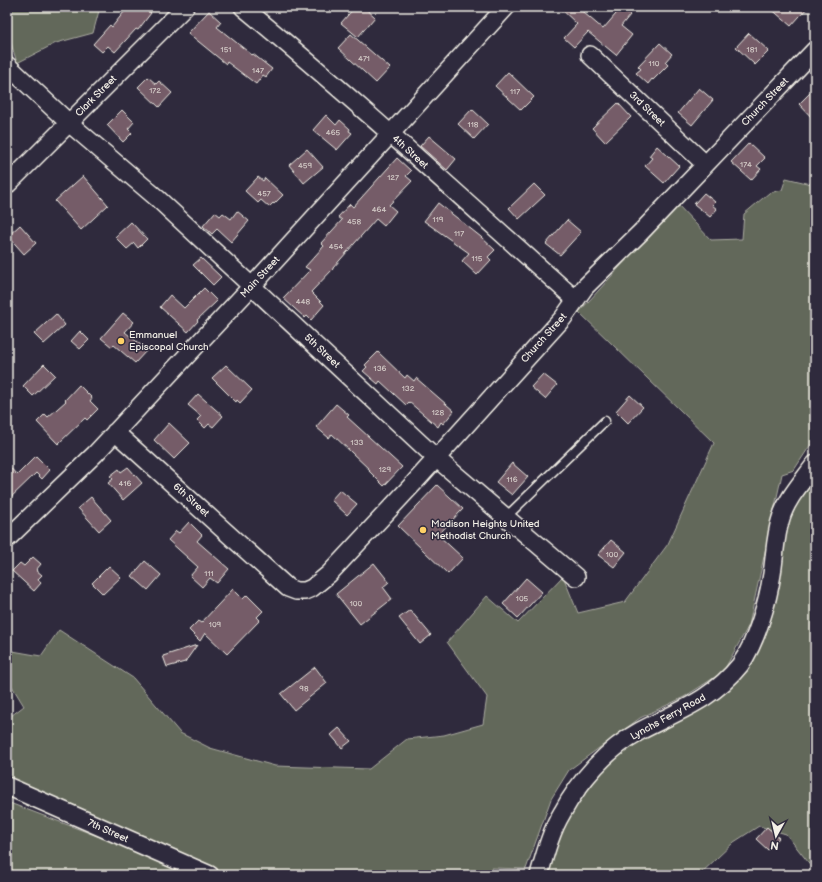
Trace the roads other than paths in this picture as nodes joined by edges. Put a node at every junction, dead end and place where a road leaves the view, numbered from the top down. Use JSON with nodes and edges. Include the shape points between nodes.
{"nodes":[{"id":1,"x":185,"y":7,"type":"edge"},
{"id":2,"x":243,"y":7,"type":"edge"},
{"id":3,"x":506,"y":7,"type":"edge"},
{"id":4,"x":815,"y":50,"type":"edge"},
{"id":5,"x":590,"y":55,"type":"dead end"},
{"id":6,"x":7,"y":65,"type":"edge"},
{"id":7,"x":69,"y":123,"type":"junction"},
{"id":8,"x":390,"y":135,"type":"junction"},
{"id":9,"x":704,"y":164,"type":"junction"},
{"id":10,"x":7,"y":185,"type":"edge"},
{"id":11,"x":252,"y":286,"type":"junction"},
{"id":12,"x":576,"y":300,"type":"junction"},
{"id":13,"x":605,"y":421,"type":"dead end"},
{"id":14,"x":115,"y":432,"type":"junction"},
{"id":15,"x":436,"y":458,"type":"junction"},
{"id":16,"x":815,"y":464,"type":"edge"},
{"id":17,"x":506,"y":517,"type":"junction"},
{"id":18,"x":7,"y":539,"type":"edge"},
{"id":19,"x":266,"y":568,"type":"joint"},
{"id":20,"x":576,"y":577,"type":"dead end"},
{"id":21,"x":7,"y":786,"type":"edge"},
{"id":22,"x":210,"y":875,"type":"edge"},
{"id":23,"x":539,"y":875,"type":"edge"}],
"edges":[{"from":1,"to":7,"type":"street","name":"Clark Street"},
{"from":2,"to":8,"type":"street","name":"4th Street"},
{"from":3,"to":8,"type":"street","name":"Main Street"},
{"from":4,"to":9,"type":"street","name":"Church Street"},
{"from":5,"to":9,"type":"street","name":"3rd Street"},
{"from":6,"to":7,"type":"street","name":"5th Street"},
{"from":7,"to":10,"type":"street","name":"Clark Street"},
{"from":7,"to":11,"type":"street","name":"5th Street","via":[[157,198]]},
{"from":8,"to":11,"type":"street","name":"Main Street"},
{"from":8,"to":12,"type":"street","name":"4th Street"},
{"from":9,"to":12,"type":"street","name":"Church Street"},
{"from":11,"to":14,"type":"street","name":"Main Street"},
{"from":11,"to":15,"type":"street","name":"5th Street"},
{"from":12,"to":15,"type":"street","name":"Church Street","via":[[563,318]]},
{"from":13,"to":17,"type":"lane"},
{"from":14,"to":18,"type":"street","name":"Main Street","via":[[96,454]]},
{"from":14,"to":19,"type":"street","name":"6th Street"},
{"from":15,"to":17,"type":"street","name":"5th Street"},
{"from":15,"to":19,"type":"street","name":"Church Street","via":[[329,574],[312,588],[296,591],[288,588]]},
{"from":16,"to":23,"type":"street","name":"Lynchs Ferry Road","via":[[781,516],[765,605],[752,645],[741,663],[712,693],[638,732],[595,766],[561,813]]},
{"from":17,"to":20,"type":"street","name":"5th Street"},
{"from":21,"to":22,"type":"street","name":"7th Street"}]}
